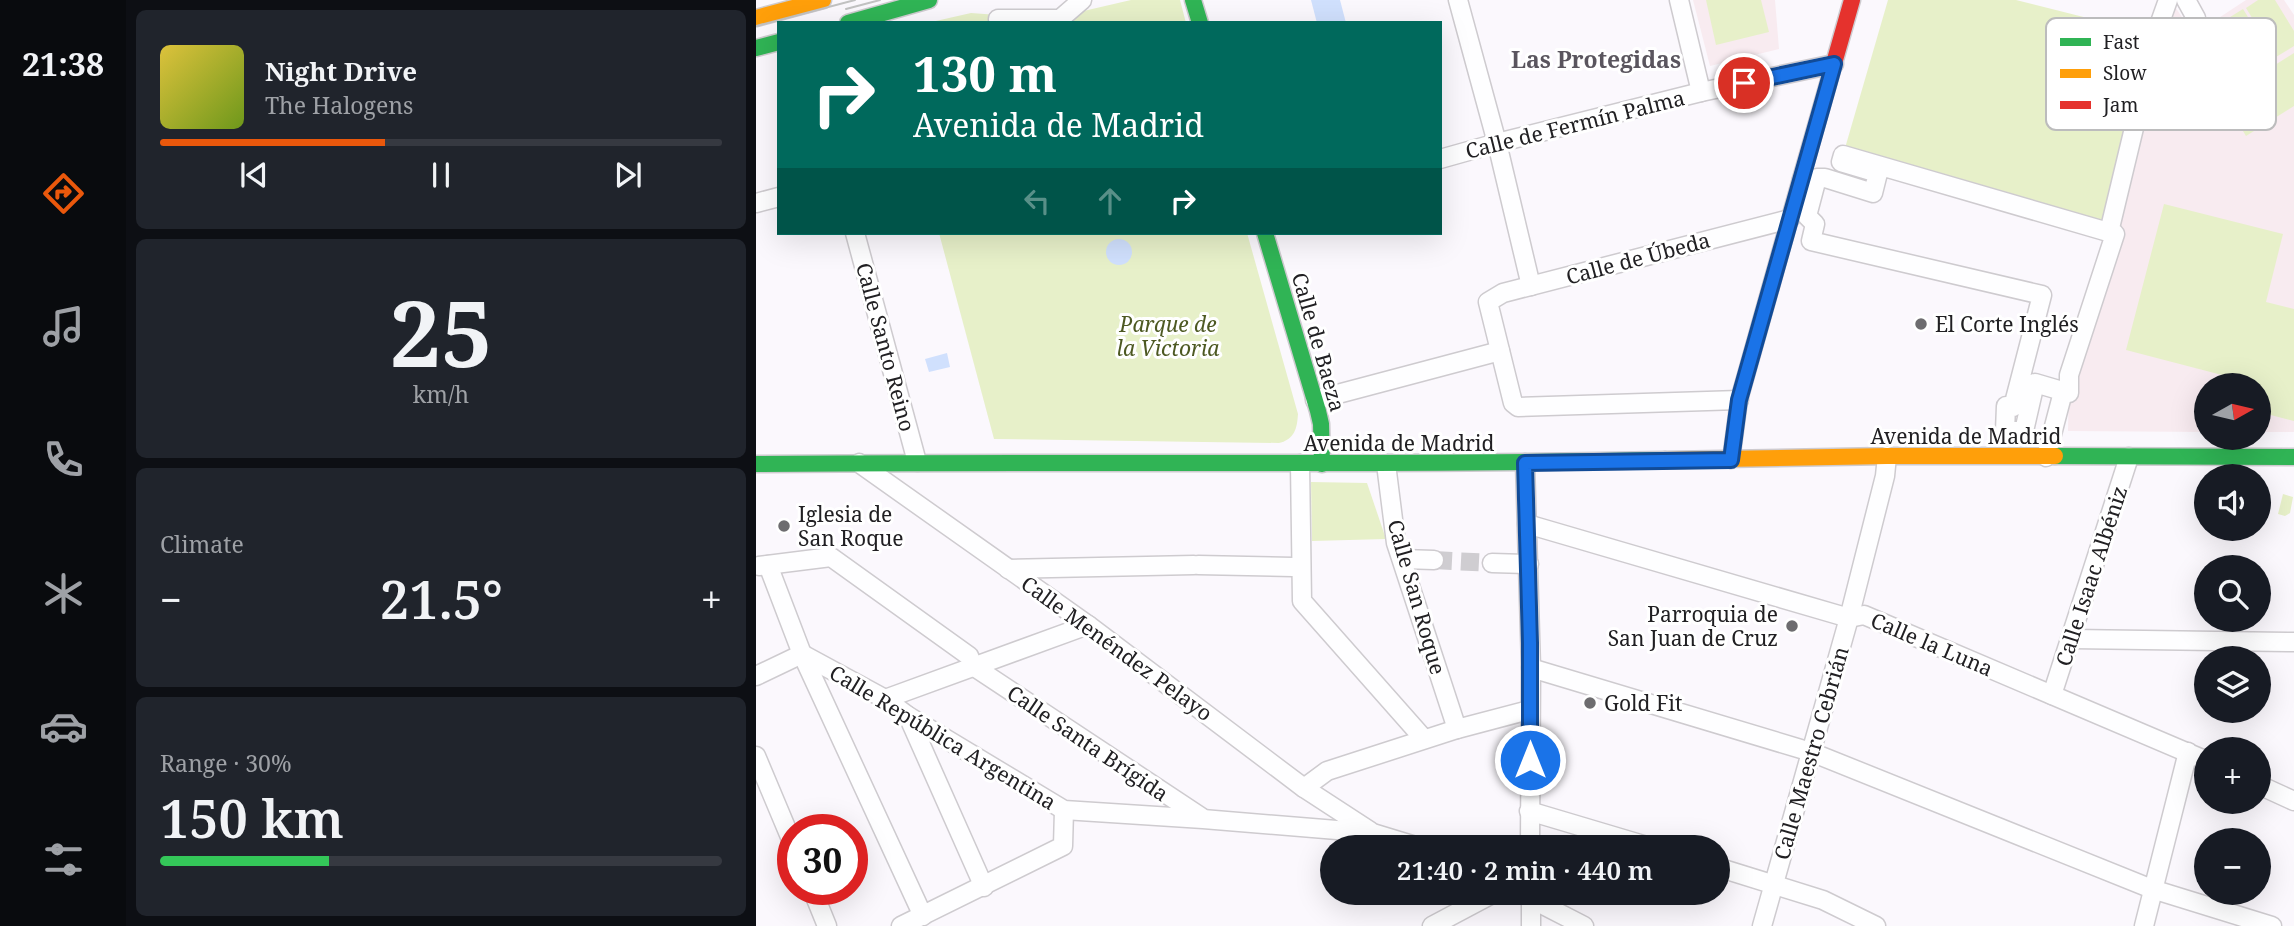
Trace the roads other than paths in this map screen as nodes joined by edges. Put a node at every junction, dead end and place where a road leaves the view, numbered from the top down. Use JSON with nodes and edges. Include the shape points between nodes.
{"nodes":[{"id":1,"x":823,"y":0,"type":"edge"},
{"id":2,"x":929,"y":0,"type":"edge"},
{"id":3,"x":1082,"y":0,"type":"edge"},
{"id":4,"x":1193,"y":0,"type":"edge"},
{"id":5,"x":1458,"y":0,"type":"edge"},
{"id":6,"x":1679,"y":0,"type":"edge"},
{"id":7,"x":1852,"y":0,"type":"edge"},
{"id":8,"x":2168,"y":0,"type":"edge"},
{"id":9,"x":2186,"y":0,"type":"edge"},
{"id":10,"x":756,"y":18,"type":"edge"},
{"id":11,"x":2162,"y":18,"type":"edge"},
{"id":12,"x":2196,"y":18,"type":"dead end"},
{"id":13,"x":855,"y":21,"type":"edge"},
{"id":14,"x":998,"y":21,"type":"edge"},
{"id":15,"x":1199,"y":21,"type":"edge"},
{"id":16,"x":777,"y":43,"type":"edge"},
{"id":17,"x":756,"y":48,"type":"edge"},
{"id":18,"x":1834,"y":64,"type":"junction"},
{"id":19,"x":1701,"y":92,"type":"junction"},
{"id":20,"x":2134,"y":130,"type":"edge"},
{"id":21,"x":1497,"y":143,"type":"junction"},
{"id":22,"x":1442,"y":158,"type":"edge"},
{"id":23,"x":777,"y":198,"type":"edge"},
{"id":24,"x":756,"y":204,"type":"edge"},
{"id":25,"x":1790,"y":219,"type":"junction"},
{"id":26,"x":2110,"y":228,"type":"dead end"},
{"id":27,"x":856,"y":235,"type":"edge"},
{"id":28,"x":1266,"y":235,"type":"edge"},
{"id":29,"x":1531,"y":286,"type":"junction"},
{"id":30,"x":1500,"y":351,"type":"junction"},
{"id":31,"x":2063,"y":391,"type":"junction"},
{"id":32,"x":1315,"y":400,"type":"junction"},
{"id":33,"x":1739,"y":400,"type":"junction"},
{"id":34,"x":1887,"y":456,"type":"junction"},
{"id":35,"x":2046,"y":457,"type":"junction"},
{"id":36,"x":2129,"y":457,"type":"junction"},
{"id":37,"x":2294,"y":457,"type":"edge"},
{"id":38,"x":1731,"y":460,"type":"junction"},
{"id":39,"x":916,"y":462,"type":"junction"},
{"id":40,"x":859,"y":463,"type":"junction"},
{"id":41,"x":1525,"y":463,"type":"junction"},
{"id":42,"x":756,"y":464,"type":"edge"},
{"id":43,"x":1300,"y":464,"type":"junction"},
{"id":44,"x":1322,"y":464,"type":"junction"},
{"id":45,"x":1386,"y":464,"type":"junction"},
{"id":46,"x":1527,"y":524,"type":"junction"},
{"id":47,"x":1402,"y":559,"type":"junction"},
{"id":48,"x":1434,"y":560,"type":"tunnel mouth"},
{"id":49,"x":1492,"y":562,"type":"tunnel mouth"},
{"id":50,"x":760,"y":563,"type":"edge"},
{"id":51,"x":1529,"y":564,"type":"junction"},
{"id":52,"x":1293,"y":567,"type":"dead end"},
{"id":53,"x":1008,"y":569,"type":"junction"},
{"id":54,"x":1049,"y":597,"type":"junction"},
{"id":55,"x":1849,"y":618,"type":"junction"},
{"id":56,"x":1088,"y":625,"type":"junction"},
{"id":57,"x":1051,"y":637,"type":"junction"},
{"id":58,"x":2072,"y":639,"type":"junction"},
{"id":59,"x":2294,"y":642,"type":"edge"},
{"id":60,"x":802,"y":654,"type":"junction"},
{"id":61,"x":973,"y":666,"type":"junction"},
{"id":62,"x":1531,"y":668,"type":"junction"},
{"id":63,"x":756,"y":676,"type":"edge"},
{"id":64,"x":2052,"y":695,"type":"junction"},
{"id":65,"x":885,"y":699,"type":"junction"},
{"id":66,"x":1530,"y":710,"type":"junction"},
{"id":67,"x":908,"y":716,"type":"junction"},
{"id":68,"x":1457,"y":729,"type":"junction"},
{"id":69,"x":1424,"y":739,"type":"junction"},
{"id":70,"x":1811,"y":752,"type":"junction"},
{"id":71,"x":2188,"y":752,"type":"junction"},
{"id":72,"x":2194,"y":755,"type":"edge"},
{"id":73,"x":756,"y":756,"type":"edge"},
{"id":74,"x":1304,"y":788,"type":"junction"},
{"id":75,"x":2271,"y":790,"type":"edge"},
{"id":76,"x":2294,"y":801,"type":"edge"},
{"id":77,"x":1064,"y":810,"type":"junction"},
{"id":78,"x":1530,"y":811,"type":"junction"},
{"id":79,"x":780,"y":814,"type":"edge"},
{"id":80,"x":1203,"y":819,"type":"junction"},
{"id":81,"x":1373,"y":833,"type":"junction"},
{"id":82,"x":1380,"y":835,"type":"edge"},
{"id":83,"x":1530,"y":835,"type":"edge"},
{"id":84,"x":1610,"y":835,"type":"edge"},
{"id":85,"x":1730,"y":871,"type":"edge"},
{"id":86,"x":1773,"y":884,"type":"junction"},
{"id":87,"x":984,"y":887,"type":"junction"},
{"id":88,"x":2152,"y":889,"type":"junction"},
{"id":89,"x":818,"y":905,"type":"edge"},
{"id":90,"x":1472,"y":905,"type":"edge"},
{"id":91,"x":1528,"y":905,"type":"edge"},
{"id":92,"x":1545,"y":905,"type":"edge"},
{"id":93,"x":923,"y":916,"type":"junction"},
{"id":94,"x":827,"y":926,"type":"edge"},
{"id":95,"x":901,"y":926,"type":"edge"},
{"id":96,"x":1432,"y":926,"type":"edge"},
{"id":97,"x":1531,"y":926,"type":"edge"},
{"id":98,"x":1584,"y":926,"type":"edge"},
{"id":99,"x":1762,"y":926,"type":"edge"},
{"id":100,"x":1876,"y":926,"type":"edge"},
{"id":101,"x":2144,"y":926,"type":"edge"},
{"id":102,"x":2272,"y":926,"type":"edge"}],
"edges":[{"from":1,"to":10,"type":"street"},
{"from":2,"to":13,"type":"street"},
{"from":3,"to":14,"type":"street","via":[[1060,19]]},
{"from":4,"to":15,"type":"street"},
{"from":5,"to":21,"type":"street"},
{"from":6,"to":19,"type":"street"},
{"from":7,"to":18,"type":"street"},
{"from":8,"to":11,"type":"street"},
{"from":9,"to":12,"type":"street"},
{"from":16,"to":17,"type":"street"},
{"from":18,"to":19,"type":"street","name":"Calle de Fermín Palma"},
{"from":18,"to":25,"type":"street"},
{"from":19,"to":21,"type":"street","name":"Calle de Fermín Palma"},
{"from":20,"to":26,"type":"street"},
{"from":21,"to":22,"type":"street","name":"Calle de Fermín Palma"},
{"from":21,"to":29,"type":"street"},
{"from":23,"to":24,"type":"street"},
{"from":25,"to":29,"type":"street","name":"Calle de Úbeda"},
{"from":25,"to":33,"type":"street"},
{"from":27,"to":39,"type":"street","name":"Calle Santo Reino"},
{"from":28,"to":32,"type":"street","name":"Calle de Baeza"},
{"from":29,"to":30,"type":"street","name":"Calle de Úbeda","via":[[1488,302]]},
{"from":30,"to":32,"type":"street"},
{"from":30,"to":33,"type":"street","via":[[1513,403],[1521,408]]},
{"from":31,"to":31,"type":"street","via":[[2035,383],[2024,431],[2005,431],[2006,406],[2013,407],[2042,295],[1811,241],[1815,224],[1807,216],[1817,178],[1873,192],[1878,173],[1841,162],[1843,155],[2115,234],[2069,375],[2069,393]]},
{"from":31,"to":35,"type":"street"},
{"from":32,"to":44,"type":"street","name":"Calle de Baeza"},
{"from":33,"to":38,"type":"street"},
{"from":34,"to":35,"type":"street","name":"Avenida de Madrid"},
{"from":34,"to":38,"type":"street","name":"Avenida de Madrid"},
{"from":34,"to":55,"type":"street","name":"Calle Maestro Cebrián"},
{"from":35,"to":36,"type":"street","name":"Avenida de Madrid"},
{"from":36,"to":37,"type":"street","name":"Avenida de Madrid"},
{"from":36,"to":58,"type":"street","name":"Calle Isaac Albéniz"},
{"from":38,"to":41,"type":"street","name":"Avenida de Madrid"},
{"from":39,"to":40,"type":"street","name":"Avenida de Madrid"},
{"from":39,"to":43,"type":"street","name":"Avenida de Madrid"},
{"from":40,"to":42,"type":"street","name":"Avenida de Madrid"},
{"from":40,"to":53,"type":"street","name":"Calle Menéndez Pelayo"},
{"from":41,"to":45,"type":"street","name":"Avenida de Madrid"},
{"from":41,"to":46,"type":"street"},
{"from":43,"to":44,"type":"street","name":"Avenida de Madrid"},
{"from":43,"to":69,"type":"street","via":[[1302,601]]},
{"from":44,"to":45,"type":"street","name":"Avenida de Madrid"},
{"from":45,"to":47,"type":"street","name":"Calle San Roque"},
{"from":46,"to":51,"type":"street"},
{"from":46,"to":55,"type":"street","name":"Calle la Luna"},
{"from":47,"to":48,"type":"street"},
{"from":47,"to":68,"type":"street","name":"Calle San Roque"},
{"from":49,"to":51,"type":"street"},
{"from":50,"to":60,"type":"street"},
{"from":50,"to":61,"type":"street","name":"Calle Santa Brígida","via":[[831,558],[969,656]]},
{"from":51,"to":62,"type":"street"},
{"from":52,"to":53,"type":"street"},
{"from":53,"to":54,"type":"street","name":"Calle Menéndez Pelayo"},
{"from":54,"to":56,"type":"street","name":"Calle Menéndez Pelayo"},
{"from":54,"to":57,"type":"street","via":[[1056,615]]},
{"from":55,"to":64,"type":"street","name":"Calle la Luna","via":[[1864,615]]},
{"from":55,"to":70,"type":"street","name":"Calle Maestro Cebrián"},
{"from":56,"to":57,"type":"street"},
{"from":56,"to":74,"type":"street","name":"Calle Menéndez Pelayo"},
{"from":57,"to":61,"type":"street"},
{"from":58,"to":59,"type":"street"},
{"from":58,"to":64,"type":"street","name":"Calle Isaac Albéniz"},
{"from":60,"to":63,"type":"street"},
{"from":60,"to":65,"type":"street","name":"Calle República Argentina"},
{"from":60,"to":93,"type":"street"},
{"from":61,"to":65,"type":"street"},
{"from":61,"to":80,"type":"street","name":"Calle Santa Brígida"},
{"from":62,"to":66,"type":"street"},
{"from":62,"to":70,"type":"street"},
{"from":64,"to":71,"type":"street","name":"Calle la Luna"},
{"from":65,"to":67,"type":"street","name":"Calle República Argentina"},
{"from":66,"to":68,"type":"street"},
{"from":66,"to":78,"type":"street"},
{"from":67,"to":77,"type":"street","name":"Calle República Argentina"},
{"from":67,"to":87,"type":"street"},
{"from":68,"to":69,"type":"street"},
{"from":69,"to":74,"type":"street","via":[[1327,771]]},
{"from":70,"to":86,"type":"street","name":"Calle Maestro Cebrián"},
{"from":70,"to":88,"type":"street"},
{"from":71,"to":72,"type":"street","name":"Calle la Luna"},
{"from":71,"to":88,"type":"street"},
{"from":73,"to":79,"type":"street"},
{"from":74,"to":81,"type":"street","name":"Calle Menéndez Pelayo"},
{"from":75,"to":76,"type":"street"},
{"from":77,"to":80,"type":"street","name":"Calle República Argentina"},
{"from":77,"to":87,"type":"street","via":[[1063,846]]},
{"from":78,"to":83,"type":"street"},
{"from":78,"to":84,"type":"street"},
{"from":80,"to":81,"type":"street","name":"Calle República Argentina"},
{"from":81,"to":82,"type":"street","name":"Calle República Argentina"},
{"from":85,"to":86,"type":"street"},
{"from":86,"to":99,"type":"street","name":"Calle Maestro Cebrián"},
{"from":86,"to":100,"type":"street","via":[[1823,900]]},
{"from":87,"to":93,"type":"street"},
{"from":88,"to":101,"type":"street"},
{"from":88,"to":102,"type":"street"},
{"from":89,"to":94,"type":"street"},
{"from":90,"to":96,"type":"street"},
{"from":91,"to":97,"type":"street"},
{"from":92,"to":98,"type":"street"},
{"from":93,"to":95,"type":"street"}]}
